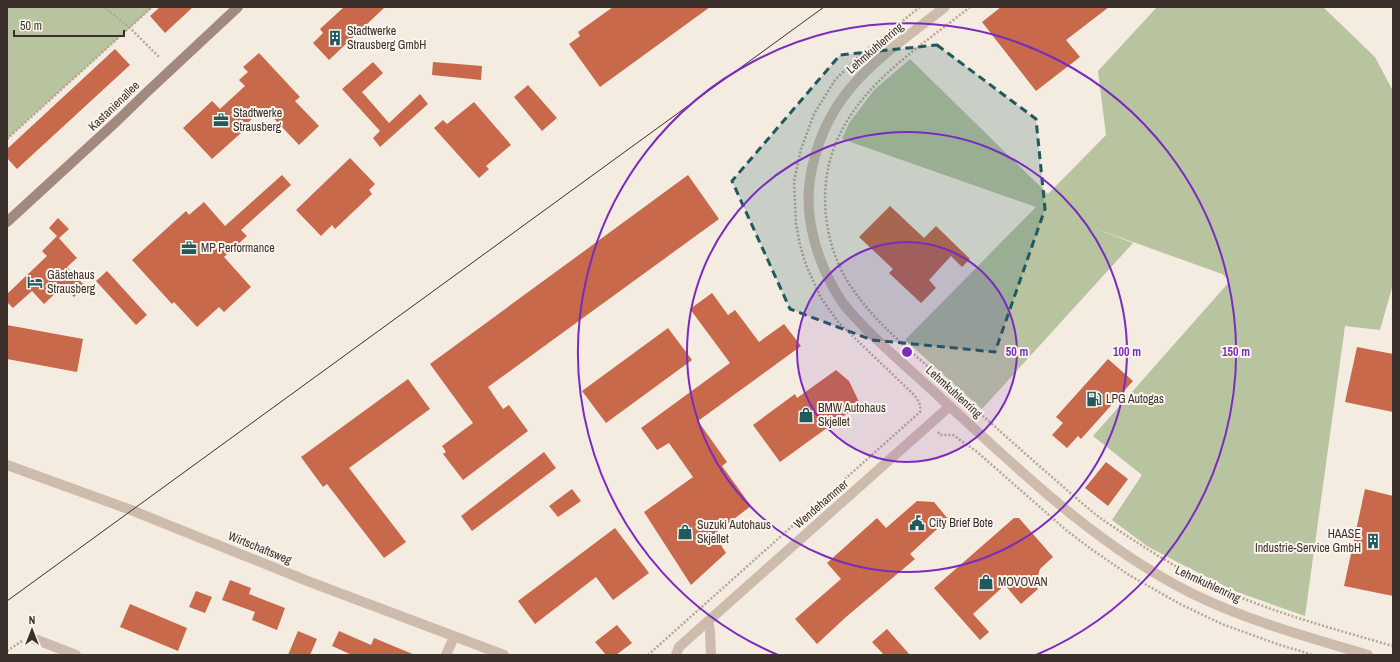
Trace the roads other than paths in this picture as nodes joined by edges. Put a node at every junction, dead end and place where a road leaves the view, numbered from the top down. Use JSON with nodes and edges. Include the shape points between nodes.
{"nodes":[{"id":1,"x":238,"y":7,"type":"edge"},
{"id":2,"x":945,"y":7,"type":"edge"},
{"id":3,"x":7,"y":222,"type":"edge"},
{"id":4,"x":950,"y":406,"type":"junction"},
{"id":5,"x":7,"y":465,"type":"edge"},
{"id":6,"x":708,"y":621,"type":"junction"},
{"id":7,"x":454,"y":637,"type":"junction"},
{"id":8,"x":32,"y":638,"type":"road end"},
{"id":9,"x":76,"y":655,"type":"edge"},
{"id":10,"x":446,"y":655,"type":"edge"},
{"id":11,"x":504,"y":655,"type":"edge"},
{"id":12,"x":676,"y":655,"type":"edge"},
{"id":13,"x":711,"y":655,"type":"edge"},
{"id":14,"x":1368,"y":655,"type":"edge"}],
"edges":[{"from":1,"to":3,"type":"street","name":"Kastanienallee"},
{"from":2,"to":4,"type":"street","name":"Lehmkuhlenring","via":[[876,61],[848,90],[834,110],[814,160],[809,205],[820,261],[841,301],[876,338]]},
{"from":4,"to":6,"type":"street","name":"Wendehammer"},
{"from":4,"to":14,"type":"street","name":"Lehmkuhlenring","via":[[1060,505],[1124,553],[1158,574],[1226,609]]},
{"from":5,"to":7,"type":"street","name":"Wirtschaftsweg","via":[[131,510]]},
{"from":6,"to":12,"type":"street","name":"Wendehammer","via":[[679,647]]},
{"from":6,"to":13,"type":"street"},
{"from":7,"to":10,"type":"street"},
{"from":7,"to":11,"type":"street","name":"Wirtschaftsweg"},
{"from":8,"to":9,"type":"street"}]}
